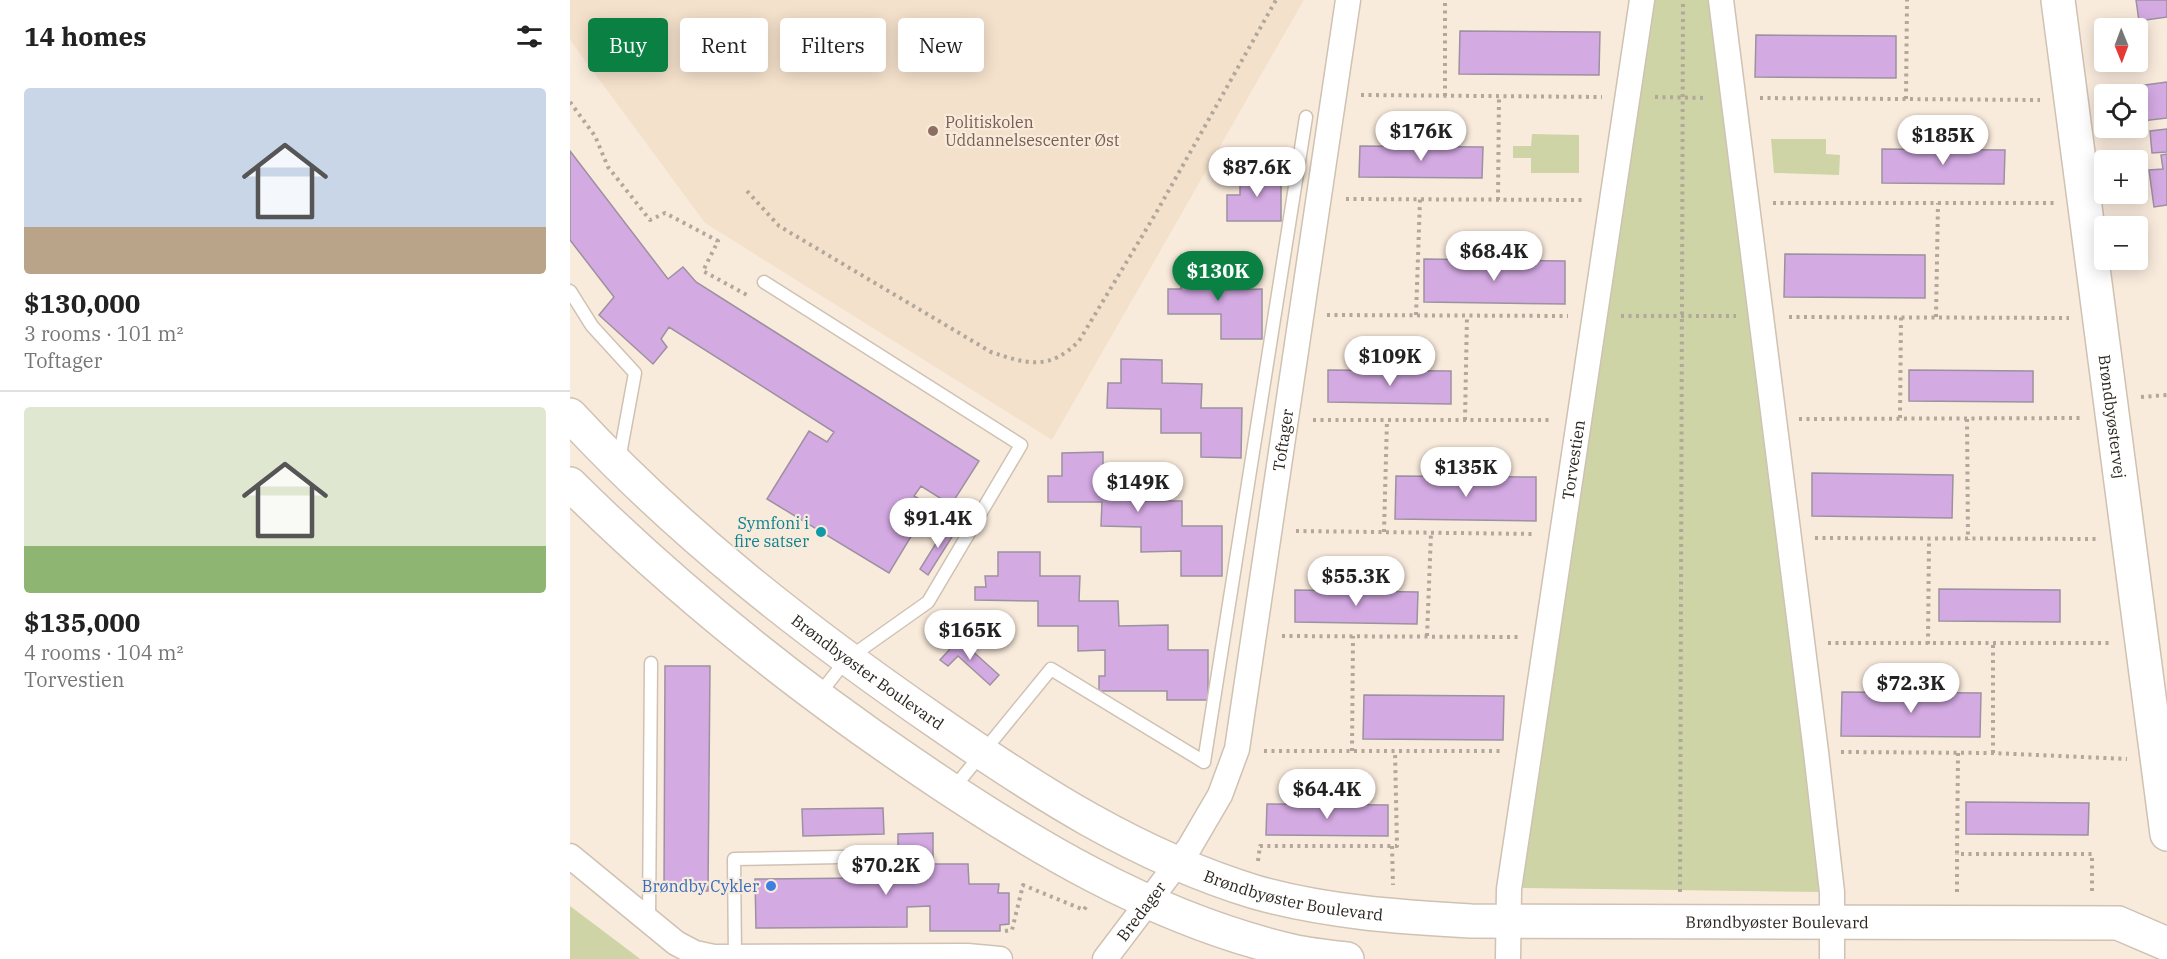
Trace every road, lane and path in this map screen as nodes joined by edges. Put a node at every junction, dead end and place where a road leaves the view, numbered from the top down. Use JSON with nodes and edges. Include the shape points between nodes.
{"nodes":[{"id":1,"x":1276,"y":0,"type":"edge"},
{"id":2,"x":1348,"y":0,"type":"edge"},
{"id":3,"x":1445,"y":0,"type":"edge"},
{"id":4,"x":1642,"y":0,"type":"edge"},
{"id":5,"x":1683,"y":0,"type":"edge"},
{"id":6,"x":1721,"y":0,"type":"edge"},
{"id":7,"x":1907,"y":0,"type":"edge"},
{"id":8,"x":2058,"y":0,"type":"edge"},
{"id":9,"x":1334,"y":95,"type":"junction"},
{"id":10,"x":1445,"y":96,"type":"junction"},
{"id":11,"x":1499,"y":96,"type":"junction"},
{"id":12,"x":1628,"y":97,"type":"junction"},
{"id":13,"x":1682,"y":98,"type":"junction"},
{"id":14,"x":1735,"y":98,"type":"junction"},
{"id":15,"x":1906,"y":99,"type":"junction"},
{"id":16,"x":2071,"y":100,"type":"junction"},
{"id":17,"x":570,"y":102,"type":"edge"},
{"id":18,"x":1306,"y":117,"type":"dead end"},
{"id":19,"x":747,"y":191,"type":"dead end"},
{"id":20,"x":1318,"y":199,"type":"junction"},
{"id":21,"x":1420,"y":199,"type":"junction"},
{"id":22,"x":1498,"y":200,"type":"junction"},
{"id":23,"x":1613,"y":200,"type":"junction"},
{"id":24,"x":1938,"y":203,"type":"junction"},
{"id":25,"x":1749,"y":204,"type":"junction"},
{"id":26,"x":2085,"y":204,"type":"junction"},
{"id":27,"x":764,"y":282,"type":"joint"},
{"id":28,"x":570,"y":291,"type":"edge"},
{"id":29,"x":1301,"y":315,"type":"junction"},
{"id":30,"x":1416,"y":315,"type":"junction"},
{"id":31,"x":1467,"y":315,"type":"junction"},
{"id":32,"x":1595,"y":316,"type":"junction"},
{"id":33,"x":1681,"y":316,"type":"junction"},
{"id":34,"x":1761,"y":316,"type":"junction"},
{"id":35,"x":1901,"y":317,"type":"junction"},
{"id":36,"x":1936,"y":317,"type":"junction"},
{"id":37,"x":2100,"y":318,"type":"junction"},
{"id":38,"x":570,"y":415,"type":"edge"},
{"id":39,"x":1900,"y":418,"type":"junction"},
{"id":40,"x":1967,"y":418,"type":"junction"},
{"id":41,"x":2113,"y":418,"type":"junction"},
{"id":42,"x":1773,"y":419,"type":"junction"},
{"id":43,"x":1286,"y":420,"type":"junction"},
{"id":44,"x":1387,"y":420,"type":"junction"},
{"id":45,"x":1465,"y":420,"type":"junction"},
{"id":46,"x":1579,"y":420,"type":"junction"},
{"id":47,"x":618,"y":464,"type":"junction"},
{"id":48,"x":570,"y":484,"type":"edge"},
{"id":49,"x":1269,"y":531,"type":"junction"},
{"id":50,"x":1384,"y":532,"type":"junction"},
{"id":51,"x":1431,"y":533,"type":"junction"},
{"id":52,"x":1562,"y":535,"type":"junction"},
{"id":53,"x":1787,"y":538,"type":"junction"},
{"id":54,"x":2129,"y":538,"type":"junction"},
{"id":55,"x":1929,"y":539,"type":"junction"},
{"id":56,"x":1968,"y":540,"type":"junction"},
{"id":57,"x":1254,"y":634,"type":"junction"},
{"id":58,"x":1353,"y":636,"type":"junction"},
{"id":59,"x":1427,"y":636,"type":"junction"},
{"id":60,"x":1546,"y":637,"type":"junction"},
{"id":61,"x":2155,"y":640,"type":"edge"},
{"id":62,"x":1802,"y":643,"type":"junction"},
{"id":63,"x":1928,"y":644,"type":"junction"},
{"id":64,"x":1993,"y":644,"type":"junction"},
{"id":65,"x":846,"y":660,"type":"junction"},
{"id":66,"x":651,"y":663,"type":"dead end"},
{"id":67,"x":818,"y":697,"type":"junction"},
{"id":68,"x":1237,"y":749,"type":"junction"},
{"id":69,"x":1352,"y":751,"type":"junction"},
{"id":70,"x":1530,"y":751,"type":"junction"},
{"id":71,"x":1395,"y":752,"type":"junction"},
{"id":72,"x":1816,"y":752,"type":"junction"},
{"id":73,"x":982,"y":753,"type":"junction"},
{"id":74,"x":1958,"y":753,"type":"junction"},
{"id":75,"x":1993,"y":753,"type":"junction"},
{"id":76,"x":2158,"y":761,"type":"junction"},
{"id":77,"x":951,"y":791,"type":"junction"},
{"id":78,"x":2167,"y":834,"type":"edge"},
{"id":79,"x":1957,"y":854,"type":"junction"},
{"id":80,"x":2092,"y":854,"type":"dead end"},
{"id":81,"x":570,"y":856,"type":"edge"},
{"id":82,"x":891,"y":856,"type":"dead end"},
{"id":83,"x":1178,"y":864,"type":"junction"},
{"id":84,"x":1103,"y":880,"type":"junction"},
{"id":85,"x":1256,"y":892,"type":"junction"},
{"id":86,"x":1148,"y":902,"type":"junction"},
{"id":87,"x":649,"y":920,"type":"junction"},
{"id":88,"x":1509,"y":921,"type":"junction"},
{"id":89,"x":1957,"y":922,"type":"junction"},
{"id":90,"x":1680,"y":923,"type":"junction"},
{"id":91,"x":1833,"y":923,"type":"junction"},
{"id":92,"x":1002,"y":932,"type":"dead end"},
{"id":93,"x":2167,"y":944,"type":"edge"},
{"id":94,"x":2167,"y":954,"type":"edge"},
{"id":95,"x":735,"y":957,"type":"junction"},
{"id":96,"x":1000,"y":959,"type":"edge"},
{"id":97,"x":1105,"y":959,"type":"edge"},
{"id":98,"x":1347,"y":959,"type":"edge"},
{"id":99,"x":1508,"y":959,"type":"edge"},
{"id":100,"x":1832,"y":959,"type":"edge"},
{"id":101,"x":2148,"y":959,"type":"edge"}],
"edges":[{"from":1,"to":19,"type":"path","via":[[1150,223],[1079,341],[1063,357],[1026,363],[991,352],[779,226]]},
{"from":2,"to":9,"type":"street","name":"Toftager"},
{"from":3,"to":10,"type":"path"},
{"from":4,"to":12,"type":"street","name":"Torvestien"},
{"from":5,"to":13,"type":"path"},
{"from":6,"to":14,"type":"street"},
{"from":7,"to":15,"type":"path"},
{"from":8,"to":16,"type":"street","name":"Brøndbyøstervej"},
{"from":9,"to":10,"type":"path"},
{"from":9,"to":20,"type":"street","name":"Toftager"},
{"from":10,"to":11,"type":"path"},
{"from":11,"to":12,"type":"path"},
{"from":11,"to":22,"type":"path"},
{"from":12,"to":13,"type":"path"},
{"from":12,"to":23,"type":"street","name":"Torvestien"},
{"from":13,"to":14,"type":"path"},
{"from":13,"to":33,"type":"path"},
{"from":14,"to":15,"type":"path"},
{"from":14,"to":25,"type":"street"},
{"from":15,"to":16,"type":"path"},
{"from":16,"to":26,"type":"street","name":"Brøndbyøstervej"},
{"from":17,"to":27,"type":"path","via":[[595,136],[608,167],[650,220],[665,213],[718,241],[703,271],[746,296]]},
{"from":18,"to":73,"type":"lane","via":[[1204,762],[1051,669]]},
{"from":20,"to":21,"type":"path"},
{"from":20,"to":29,"type":"street","name":"Toftager"},
{"from":21,"to":22,"type":"path"},
{"from":21,"to":30,"type":"path"},
{"from":22,"to":23,"type":"path"},
{"from":23,"to":32,"type":"street","name":"Torvestien"},
{"from":24,"to":25,"type":"path"},
{"from":24,"to":26,"type":"path"},
{"from":24,"to":36,"type":"path"},
{"from":25,"to":34,"type":"street"},
{"from":26,"to":37,"type":"street","name":"Brøndbyøstervej"},
{"from":27,"to":65,"type":"lane","via":[[1022,445],[928,602]]},
{"from":28,"to":47,"type":"lane","via":[[592,326],[635,373]]},
{"from":29,"to":30,"type":"path"},
{"from":29,"to":43,"type":"street","name":"Toftager"},
{"from":30,"to":31,"type":"path"},
{"from":31,"to":32,"type":"path"},
{"from":31,"to":45,"type":"path"},
{"from":32,"to":33,"type":"path"},
{"from":32,"to":46,"type":"street","name":"Torvestien"},
{"from":33,"to":34,"type":"path"},
{"from":33,"to":90,"type":"path"},
{"from":34,"to":35,"type":"path"},
{"from":34,"to":42,"type":"street"},
{"from":35,"to":36,"type":"path"},
{"from":35,"to":39,"type":"path"},
{"from":36,"to":37,"type":"path"},
{"from":37,"to":41,"type":"street","name":"Brøndbyøstervej"},
{"from":38,"to":47,"type":"street","name":"Brøndbyøster Boulevard"},
{"from":39,"to":40,"type":"path"},
{"from":39,"to":42,"type":"path"},
{"from":40,"to":41,"type":"path"},
{"from":40,"to":56,"type":"path"},
{"from":41,"to":54,"type":"street","name":"Brøndbyøstervej"},
{"from":42,"to":53,"type":"street"},
{"from":43,"to":44,"type":"path"},
{"from":43,"to":49,"type":"street","name":"Toftager"},
{"from":44,"to":45,"type":"path"},
{"from":44,"to":50,"type":"path"},
{"from":45,"to":46,"type":"path"},
{"from":46,"to":52,"type":"street","name":"Torvestien"},
{"from":47,"to":65,"type":"street","name":"Brøndbyøster Boulevard","via":[[712,554]]},
{"from":48,"to":67,"type":"street","via":[[670,580]]},
{"from":49,"to":50,"type":"path"},
{"from":49,"to":57,"type":"street","name":"Toftager"},
{"from":50,"to":51,"type":"path"},
{"from":51,"to":52,"type":"path"},
{"from":51,"to":59,"type":"path"},
{"from":52,"to":60,"type":"street","name":"Torvestien"},
{"from":53,"to":55,"type":"path"},
{"from":53,"to":62,"type":"street"},
{"from":54,"to":56,"type":"path"},
{"from":54,"to":61,"type":"street","name":"Brøndbyøstervej"},
{"from":55,"to":56,"type":"path"},
{"from":55,"to":63,"type":"path"},
{"from":57,"to":58,"type":"path"},
{"from":57,"to":68,"type":"street","name":"Toftager"},
{"from":58,"to":59,"type":"path"},
{"from":58,"to":69,"type":"path"},
{"from":59,"to":60,"type":"path"},
{"from":60,"to":70,"type":"street","name":"Torvestien"},
{"from":61,"to":64,"type":"path"},
{"from":61,"to":76,"type":"street","name":"Brøndbyøstervej"},
{"from":62,"to":63,"type":"path"},
{"from":62,"to":72,"type":"street"},
{"from":63,"to":64,"type":"path"},
{"from":64,"to":75,"type":"path"},
{"from":65,"to":67,"type":"lane"},
{"from":65,"to":73,"type":"street","name":"Brøndbyøster Boulevard"},
{"from":66,"to":87,"type":"lane"},
{"from":67,"to":77,"type":"street"},
{"from":68,"to":69,"type":"path"},
{"from":68,"to":83,"type":"street","name":"Toftager","via":[[1220,795]]},
{"from":69,"to":71,"type":"path"},
{"from":70,"to":71,"type":"path"},
{"from":70,"to":88,"type":"street","name":"Torvestien","via":[[1509,889]]},
{"from":71,"to":85,"type":"path","via":[[1397,846],[1260,846]]},
{"from":72,"to":74,"type":"path"},
{"from":72,"to":91,"type":"street"},
{"from":73,"to":77,"type":"lane"},
{"from":73,"to":83,"type":"street","name":"Brøndbyøster Boulevard","via":[[1125,841]]},
{"from":74,"to":75,"type":"path"},
{"from":74,"to":79,"type":"path"},
{"from":75,"to":76,"type":"path"},
{"from":76,"to":78,"type":"street","name":"Brøndbyøstervej"},
{"from":77,"to":84,"type":"street"},
{"from":79,"to":80,"type":"path"},
{"from":79,"to":89,"type":"path"},
{"from":81,"to":87,"type":"street"},
{"from":82,"to":95,"type":"lane","via":[[734,859]]},
{"from":83,"to":85,"type":"street","name":"Brøndbyøster Boulevard"},
{"from":83,"to":86,"type":"street","name":"Bredager"},
{"from":84,"to":86,"type":"street"},
{"from":84,"to":92,"type":"path","via":[[1084,910],[1023,885],[1012,930]]},
{"from":85,"to":88,"type":"street","name":"Brøndbyøster Boulevard","via":[[1395,916]]},
{"from":86,"to":97,"type":"street","name":"Bredager"},
{"from":86,"to":98,"type":"street","via":[[1226,933],[1294,952]]},
{"from":87,"to":95,"type":"street","via":[[695,953]]},
{"from":88,"to":90,"type":"street","name":"Brøndbyøster Boulevard"},
{"from":88,"to":99,"type":"street","name":"Torvestien"},
{"from":89,"to":91,"type":"street","name":"Brøndbyøster Boulevard"},
{"from":89,"to":93,"type":"street","name":"Brøndbyøster Boulevard","via":[[2118,923]]},
{"from":90,"to":91,"type":"street","name":"Brøndbyøster Boulevard"},
{"from":91,"to":100,"type":"street"},
{"from":94,"to":101,"type":"street"},
{"from":95,"to":96,"type":"street"}]}
